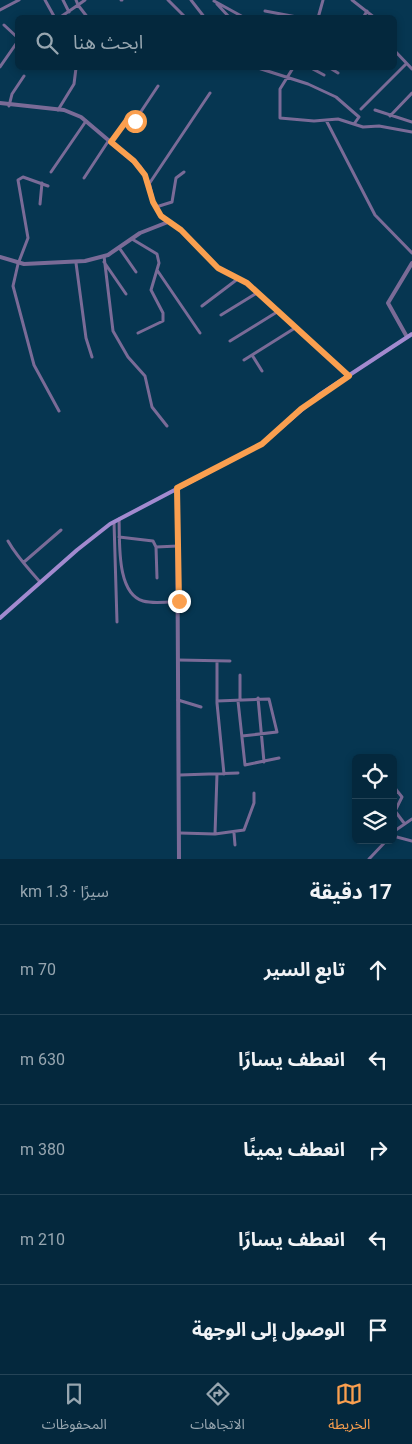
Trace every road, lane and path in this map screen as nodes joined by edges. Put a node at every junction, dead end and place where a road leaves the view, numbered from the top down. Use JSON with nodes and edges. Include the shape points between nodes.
{"nodes":[{"id":1,"x":19,"y":0,"type":"edge"},
{"id":2,"x":45,"y":0,"type":"edge"},
{"id":3,"x":63,"y":0,"type":"edge"},
{"id":4,"x":76,"y":0,"type":"edge"},
{"id":5,"x":85,"y":0,"type":"edge"},
{"id":6,"x":168,"y":0,"type":"edge"},
{"id":7,"x":191,"y":0,"type":"edge"},
{"id":8,"x":213,"y":0,"type":"edge"},
{"id":9,"x":323,"y":0,"type":"edge"},
{"id":10,"x":352,"y":0,"type":"edge"},
{"id":11,"x":78,"y":5,"type":"junction"},
{"id":12,"x":0,"y":10,"type":"edge"},
{"id":13,"x":265,"y":11,"type":"dead end"},
{"id":14,"x":367,"y":11,"type":"junction"},
{"id":15,"x":69,"y":12,"type":"junction"},
{"id":16,"x":53,"y":15,"type":"edge"},
{"id":17,"x":64,"y":15,"type":"edge"},
{"id":18,"x":86,"y":15,"type":"edge"},
{"id":19,"x":183,"y":15,"type":"edge"},
{"id":20,"x":202,"y":15,"type":"edge"},
{"id":21,"x":227,"y":15,"type":"edge"},
{"id":22,"x":240,"y":15,"type":"edge"},
{"id":23,"x":286,"y":15,"type":"edge"},
{"id":24,"x":319,"y":15,"type":"edge"},
{"id":25,"x":365,"y":15,"type":"edge"},
{"id":26,"x":372,"y":15,"type":"edge"},
{"id":27,"x":4,"y":25,"type":"dead end"},
{"id":28,"x":15,"y":36,"type":"edge"},
{"id":29,"x":15,"y":44,"type":"edge"},
{"id":30,"x":397,"y":54,"type":"edge"},
{"id":31,"x":406,"y":64,"type":"junction"},
{"id":32,"x":0,"y":67,"type":"edge"},
{"id":33,"x":412,"y":69,"type":"edge"},
{"id":34,"x":74,"y":70,"type":"edge"},
{"id":35,"x":265,"y":70,"type":"edge"},
{"id":36,"x":291,"y":70,"type":"edge"},
{"id":37,"x":315,"y":70,"type":"edge"},
{"id":38,"x":334,"y":70,"type":"edge"},
{"id":39,"x":338,"y":72,"type":"dead end"},
{"id":40,"x":324,"y":75,"type":"dead end"},
{"id":41,"x":24,"y":76,"type":"dead end"},
{"id":42,"x":286,"y":76,"type":"junction"},
{"id":43,"x":158,"y":86,"type":"dead end"},
{"id":44,"x":210,"y":93,"type":"dead end"},
{"id":45,"x":412,"y":93,"type":"edge"},
{"id":46,"x":0,"y":103,"type":"edge"},
{"id":47,"x":9,"y":106,"type":"junction"},
{"id":48,"x":361,"y":109,"type":"dead end"},
{"id":49,"x":58,"y":110,"type":"junction"},
{"id":50,"x":375,"y":110,"type":"dead end"},
{"id":51,"x":390,"y":116,"type":"junction"},
{"id":52,"x":326,"y":120,"type":"junction"},
{"id":53,"x":86,"y":121,"type":"junction"},
{"id":54,"x":412,"y":122,"type":"edge"},
{"id":55,"x":354,"y":124,"type":"junction"},
{"id":56,"x":412,"y":132,"type":"edge"},
{"id":57,"x":110,"y":141,"type":"junction"},
{"id":58,"x":51,"y":172,"type":"dead end"},
{"id":59,"x":184,"y":172,"type":"dead end"},
{"id":60,"x":84,"y":178,"type":"dead end"},
{"id":61,"x":42,"y":183,"type":"junction"},
{"id":62,"x":149,"y":184,"type":"junction"},
{"id":63,"x":48,"y":186,"type":"dead end"},
{"id":64,"x":40,"y":204,"type":"dead end"},
{"id":65,"x":156,"y":207,"type":"junction"},
{"id":66,"x":168,"y":222,"type":"junction"},
{"id":67,"x":132,"y":239,"type":"junction"},
{"id":68,"x":120,"y":249,"type":"junction"},
{"id":69,"x":412,"y":254,"type":"edge"},
{"id":70,"x":104,"y":256,"type":"junction"},
{"id":71,"x":0,"y":257,"type":"edge"},
{"id":72,"x":76,"y":262,"type":"junction"},
{"id":73,"x":104,"y":262,"type":"junction"},
{"id":74,"x":412,"y":263,"type":"edge"},
{"id":75,"x":18,"y":264,"type":"junction"},
{"id":76,"x":156,"y":270,"type":"junction"},
{"id":77,"x":136,"y":272,"type":"dead end"},
{"id":78,"x":239,"y":278,"type":"junction"},
{"id":79,"x":257,"y":293,"type":"junction"},
{"id":80,"x":126,"y":294,"type":"dead end"},
{"id":81,"x":202,"y":306,"type":"dead end"},
{"id":82,"x":277,"y":312,"type":"junction"},
{"id":83,"x":221,"y":315,"type":"dead end"},
{"id":84,"x":295,"y":328,"type":"junction"},
{"id":85,"x":200,"y":333,"type":"dead end"},
{"id":86,"x":138,"y":334,"type":"dead end"},
{"id":87,"x":412,"y":334,"type":"edge"},
{"id":88,"x":407,"y":338,"type":"junction"},
{"id":89,"x":230,"y":342,"type":"dead end"},
{"id":90,"x":252,"y":355,"type":"junction"},
{"id":91,"x":92,"y":357,"type":"dead end"},
{"id":92,"x":244,"y":360,"type":"dead end"},
{"id":93,"x":262,"y":371,"type":"dead end"},
{"id":94,"x":349,"y":376,"type":"junction"},
{"id":95,"x":59,"y":411,"type":"dead end"},
{"id":96,"x":167,"y":426,"type":"dead end"},
{"id":97,"x":177,"y":488,"type":"junction"},
{"id":98,"x":119,"y":519,"type":"junction"},
{"id":99,"x":114,"y":522,"type":"junction"},
{"id":100,"x":61,"y":530,"type":"dead end"},
{"id":101,"x":115,"y":536,"type":"junction"},
{"id":102,"x":119,"y":538,"type":"junction"},
{"id":103,"x":8,"y":541,"type":"dead end"},
{"id":104,"x":178,"y":546,"type":"junction"},
{"id":105,"x":156,"y":547,"type":"junction"},
{"id":106,"x":23,"y":563,"type":"junction"},
{"id":107,"x":157,"y":578,"type":"dead end"},
{"id":108,"x":40,"y":582,"type":"junction"},
{"id":109,"x":179,"y":601,"type":"junction"},
{"id":110,"x":0,"y":618,"type":"edge"},
{"id":111,"x":117,"y":622,"type":"dead end"},
{"id":112,"x":178,"y":660,"type":"junction"},
{"id":113,"x":217,"y":661,"type":"junction"},
{"id":114,"x":230,"y":661,"type":"dead end"},
{"id":115,"x":240,"y":675,"type":"dead end"},
{"id":116,"x":258,"y":698,"type":"junction"},
{"id":117,"x":178,"y":700,"type":"junction"},
{"id":118,"x":239,"y":700,"type":"junction"},
{"id":119,"x":216,"y":701,"type":"junction"},
{"id":120,"x":201,"y":707,"type":"dead end"},
{"id":121,"x":263,"y":735,"type":"junction"},
{"id":122,"x":242,"y":736,"type":"junction"},
{"id":123,"x":279,"y":758,"type":"dead end"},
{"id":124,"x":264,"y":762,"type":"junction"},
{"id":125,"x":238,"y":773,"type":"dead end"},
{"id":126,"x":217,"y":774,"type":"junction"},
{"id":127,"x":224,"y":774,"type":"junction"},
{"id":128,"x":180,"y":775,"type":"junction"},
{"id":129,"x":254,"y":793,"type":"dead end"},
{"id":130,"x":397,"y":795,"type":"edge"},
{"id":131,"x":412,"y":819,"type":"edge"},
{"id":132,"x":404,"y":823,"type":"junction"},
{"id":133,"x":397,"y":829,"type":"edge"},
{"id":134,"x":180,"y":833,"type":"junction"},
{"id":135,"x":234,"y":833,"type":"junction"},
{"id":136,"x":215,"y":834,"type":"junction"},
{"id":137,"x":397,"y":837,"type":"edge"},
{"id":138,"x":412,"y":841,"type":"edge"},
{"id":139,"x":382,"y":844,"type":"edge"},
{"id":140,"x":235,"y":845,"type":"dead end"},
{"id":141,"x":179,"y":859,"type":"edge"},
{"id":142,"x":369,"y":859,"type":"edge"}],
"edges":[{"from":1,"to":12,"type":"street"},
{"from":2,"to":16,"type":"street"},
{"from":3,"to":15,"type":"street"},
{"from":4,"to":11,"type":"street"},
{"from":5,"to":11,"type":"street"},
{"from":6,"to":19,"type":"street"},
{"from":7,"to":20,"type":"street"},
{"from":8,"to":21,"type":"street"},
{"from":8,"to":22,"type":"street"},
{"from":9,"to":24,"type":"street"},
{"from":10,"to":14,"type":"street"},
{"from":11,"to":15,"type":"street"},
{"from":11,"to":18,"type":"street"},
{"from":13,"to":23,"type":"street"},
{"from":14,"to":25,"type":"street"},
{"from":14,"to":26,"type":"street"},
{"from":15,"to":17,"type":"street"},
{"from":27,"to":28,"type":"street"},
{"from":29,"to":32,"type":"street"},
{"from":30,"to":31,"type":"street"},
{"from":31,"to":33,"type":"street"},
{"from":31,"to":48,"type":"street"},
{"from":34,"to":49,"type":"street","via":[[74,84]]},
{"from":35,"to":42,"type":"street"},
{"from":36,"to":42,"type":"street"},
{"from":37,"to":40,"type":"street"},
{"from":38,"to":39,"type":"street"},
{"from":41,"to":47,"type":"street","via":[[12,94]]},
{"from":42,"to":52,"type":"street","via":[[280,89],[280,118]]},
{"from":42,"to":55,"type":"street","via":[[336,97],[359,117]]},
{"from":43,"to":57,"type":"street","via":[[136,119],[127,120]]},
{"from":44,"to":62,"type":"street"},
{"from":45,"to":51,"type":"street"},
{"from":46,"to":47,"type":"street"},
{"from":47,"to":49,"type":"street"},
{"from":49,"to":53,"type":"street","via":[[73,112]]},
{"from":50,"to":51,"type":"street"},
{"from":51,"to":54,"type":"street"},
{"from":52,"to":55,"type":"street","via":[[338,119]]},
{"from":52,"to":69,"type":"street","via":[[375,215]]},
{"from":53,"to":57,"type":"street"},
{"from":53,"to":58,"type":"street"},
{"from":55,"to":56,"type":"street"},
{"from":57,"to":60,"type":"street"},
{"from":57,"to":62,"type":"street","via":[[140,167]]},
{"from":59,"to":65,"type":"street","via":[[176,178],[172,202]]},
{"from":61,"to":63,"type":"street"},
{"from":61,"to":64,"type":"street"},
{"from":61,"to":75,"type":"street","via":[[23,178],[18,180],[28,238]]},
{"from":62,"to":65,"type":"street"},
{"from":65,"to":66,"type":"street"},
{"from":66,"to":67,"type":"street"},
{"from":66,"to":78,"type":"street","via":[[181,230],[218,268]]},
{"from":67,"to":68,"type":"street"},
{"from":67,"to":76,"type":"street","via":[[158,254]]},
{"from":68,"to":70,"type":"street"},
{"from":68,"to":77,"type":"street"},
{"from":70,"to":72,"type":"street"},
{"from":70,"to":73,"type":"street"},
{"from":71,"to":75,"type":"street"},
{"from":72,"to":75,"type":"street"},
{"from":72,"to":91,"type":"street","via":[[86,338]]},
{"from":73,"to":80,"type":"street"},
{"from":73,"to":96,"type":"street","via":[[113,331],[128,357],[145,376],[152,407]]},
{"from":74,"to":88,"type":"street","via":[[388,304]]},
{"from":75,"to":95,"type":"street","via":[[13,286],[30,352]]},
{"from":76,"to":85,"type":"street"},
{"from":76,"to":86,"type":"street","via":[[151,290],[163,313],[163,321]]},
{"from":78,"to":79,"type":"street"},
{"from":78,"to":81,"type":"street"},
{"from":79,"to":82,"type":"street"},
{"from":79,"to":83,"type":"street"},
{"from":82,"to":84,"type":"street"},
{"from":82,"to":89,"type":"street"},
{"from":84,"to":90,"type":"street"},
{"from":84,"to":94,"type":"street"},
{"from":87,"to":88,"type":"main road"},
{"from":88,"to":94,"type":"main road"},
{"from":90,"to":92,"type":"street"},
{"from":90,"to":93,"type":"street"},
{"from":94,"to":97,"type":"main road","via":[[301,409],[262,444]]},
{"from":97,"to":98,"type":"main road"},
{"from":97,"to":104,"type":"street"},
{"from":98,"to":99,"type":"main road"},
{"from":98,"to":102,"type":"street"},
{"from":99,"to":101,"type":"street"},
{"from":99,"to":108,"type":"main road"},
{"from":100,"to":106,"type":"street"},
{"from":101,"to":102,"type":"street"},
{"from":101,"to":111,"type":"street"},
{"from":102,"to":105,"type":"street","via":[[149,540]]},
{"from":102,"to":109,"type":"street","via":[[122,572],[136,598],[152,602]]},
{"from":103,"to":106,"type":"street"},
{"from":104,"to":105,"type":"street"},
{"from":104,"to":109,"type":"street"},
{"from":105,"to":107,"type":"street"},
{"from":106,"to":108,"type":"street"},
{"from":108,"to":110,"type":"main road"},
{"from":109,"to":112,"type":"street"},
{"from":112,"to":113,"type":"street"},
{"from":112,"to":117,"type":"street"},
{"from":113,"to":114,"type":"street"},
{"from":113,"to":119,"type":"street"},
{"from":115,"to":118,"type":"street"},
{"from":116,"to":118,"type":"street"},
{"from":116,"to":121,"type":"street"},
{"from":116,"to":121,"type":"street","via":[[270,701],[278,729],[275,734]]},
{"from":117,"to":120,"type":"street"},
{"from":117,"to":128,"type":"street"},
{"from":118,"to":119,"type":"street"},
{"from":118,"to":122,"type":"street"},
{"from":119,"to":127,"type":"street"},
{"from":121,"to":122,"type":"street"},
{"from":121,"to":124,"type":"street"},
{"from":122,"to":124,"type":"street","via":[[245,765]]},
{"from":123,"to":124,"type":"street"},
{"from":125,"to":127,"type":"street"},
{"from":126,"to":127,"type":"street"},
{"from":126,"to":128,"type":"street"},
{"from":126,"to":136,"type":"street"},
{"from":128,"to":134,"type":"street"},
{"from":129,"to":135,"type":"street","via":[[254,803],[244,830]]},
{"from":130,"to":132,"type":"street","via":[[402,799],[395,812]]},
{"from":131,"to":132,"type":"street"},
{"from":132,"to":133,"type":"street"},
{"from":134,"to":136,"type":"street"},
{"from":134,"to":141,"type":"street"},
{"from":135,"to":136,"type":"street"},
{"from":135,"to":140,"type":"street"},
{"from":137,"to":138,"type":"street"},
{"from":139,"to":142,"type":"street"}]}
